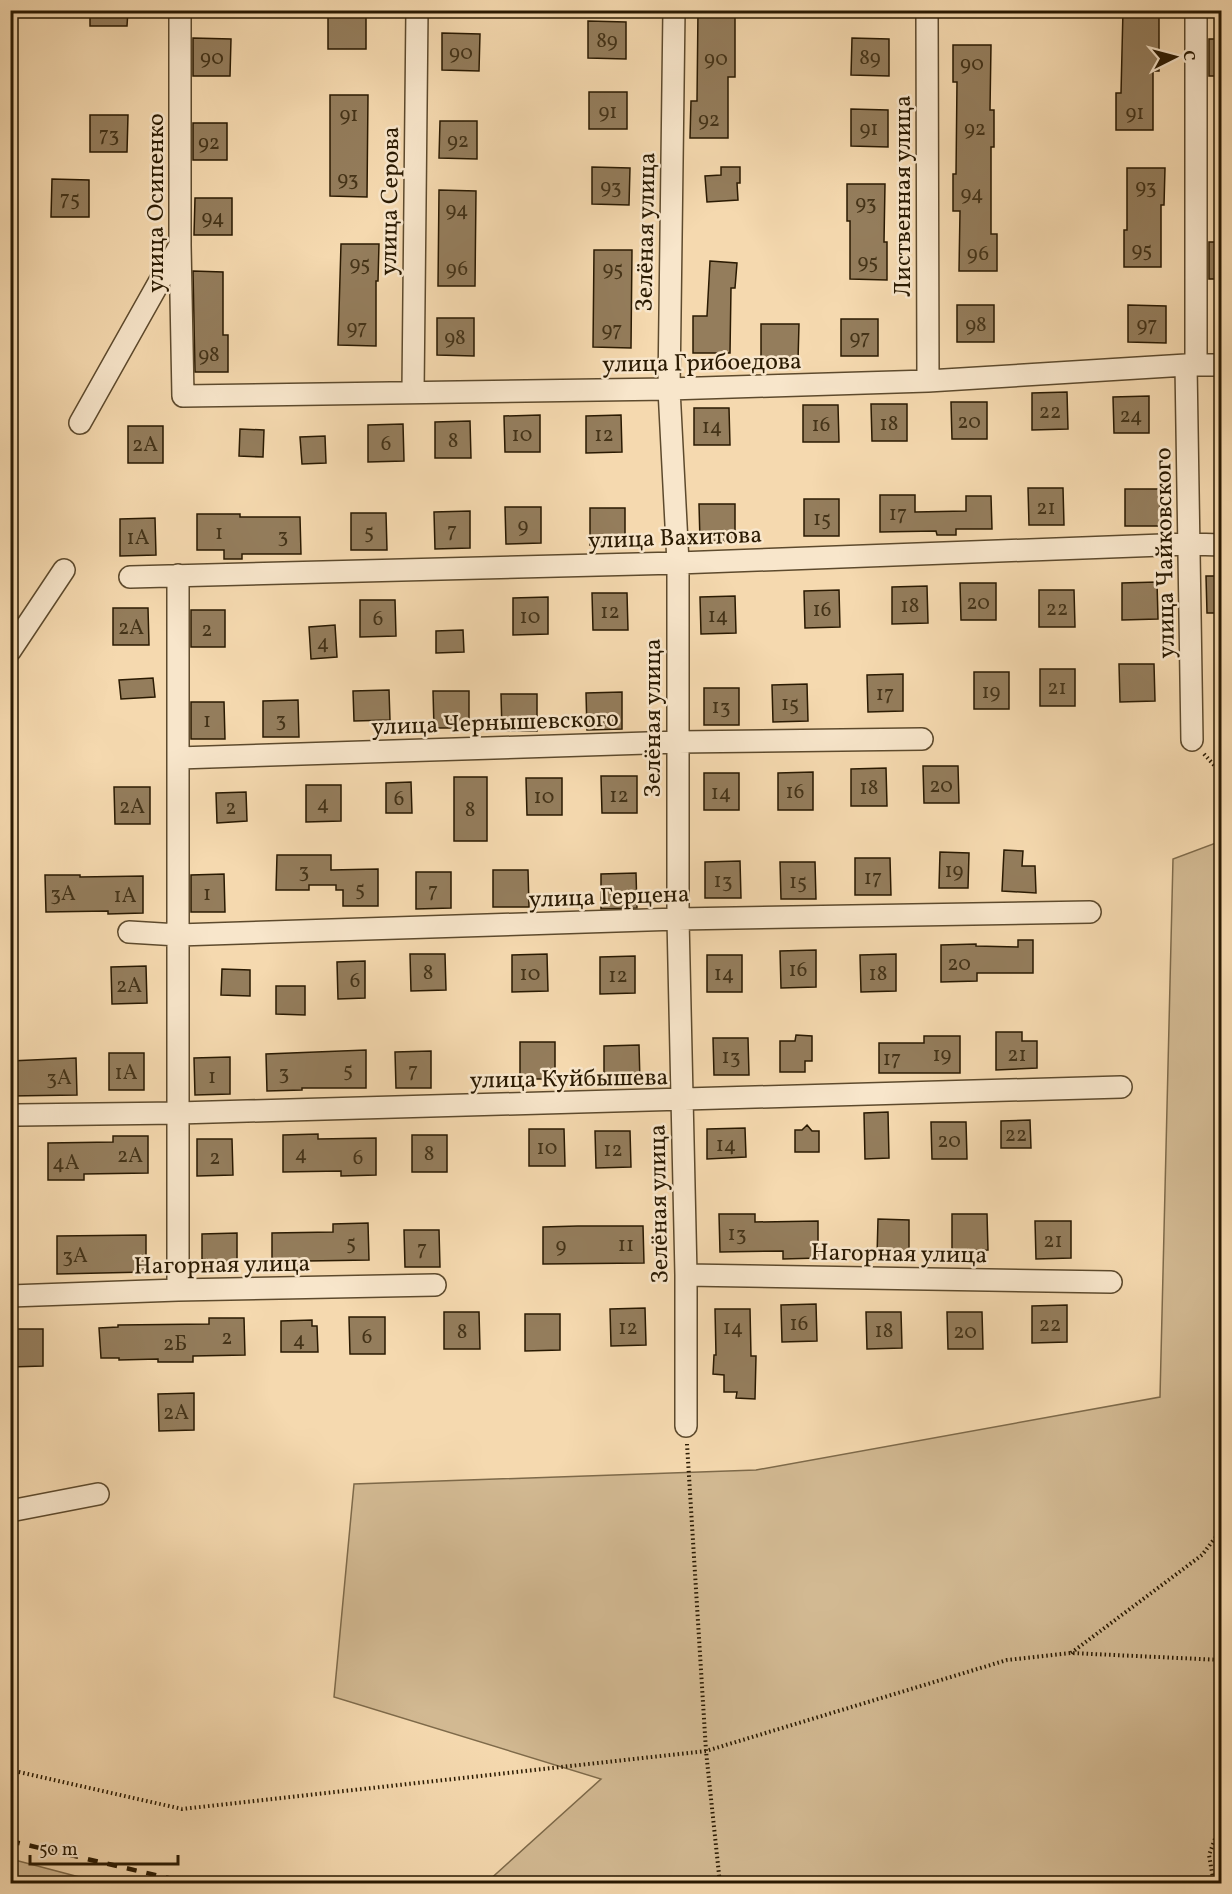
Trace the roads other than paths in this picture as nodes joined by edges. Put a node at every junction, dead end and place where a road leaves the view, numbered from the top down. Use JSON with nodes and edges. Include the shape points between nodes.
{"nodes":[{"id":1,"x":180,"y":10,"type":"edge"},
{"id":2,"x":417,"y":10,"type":"edge"},
{"id":3,"x":674,"y":10,"type":"edge"},
{"id":4,"x":927,"y":10,"type":"edge"},
{"id":5,"x":1196,"y":10,"type":"edge"},
{"id":6,"x":180,"y":245,"type":"junction"},
{"id":7,"x":1191,"y":365,"type":"junction"},
{"id":8,"x":1221,"y":365,"type":"edge"},
{"id":9,"x":928,"y":381,"type":"junction"},
{"id":10,"x":669,"y":389,"type":"junction"},
{"id":11,"x":413,"y":392,"type":"junction"},
{"id":12,"x":183,"y":396,"type":"joint"},
{"id":13,"x":80,"y":423,"type":"dead end"},
{"id":14,"x":1189,"y":544,"type":"junction"},
{"id":15,"x":1221,"y":545,"type":"edge"},
{"id":16,"x":678,"y":563,"type":"junction"},
{"id":17,"x":64,"y":570,"type":"dead end"},
{"id":18,"x":178,"y":575,"type":"junction"},
{"id":19,"x":130,"y":577,"type":"dead end"},
{"id":20,"x":10,"y":651,"type":"edge"},
{"id":21,"x":922,"y":739,"type":"dead end"},
{"id":22,"x":1192,"y":740,"type":"road end"},
{"id":23,"x":678,"y":742,"type":"junction"},
{"id":24,"x":178,"y":758,"type":"junction"},
{"id":25,"x":1090,"y":912,"type":"dead end"},
{"id":26,"x":678,"y":919,"type":"junction"},
{"id":27,"x":129,"y":932,"type":"dead end"},
{"id":28,"x":178,"y":935,"type":"junction"},
{"id":29,"x":1121,"y":1087,"type":"dead end"},
{"id":30,"x":682,"y":1100,"type":"junction"},
{"id":31,"x":178,"y":1113,"type":"junction"},
{"id":32,"x":18,"y":1115,"type":"dead end"},
{"id":33,"x":686,"y":1275,"type":"junction"},
{"id":34,"x":1111,"y":1282,"type":"dead end"},
{"id":35,"x":435,"y":1286,"type":"dead end"},
{"id":36,"x":178,"y":1290,"type":"junction"},
{"id":37,"x":10,"y":1296,"type":"edge"},
{"id":38,"x":686,"y":1426,"type":"road end"},
{"id":39,"x":98,"y":1494,"type":"dead end"},
{"id":40,"x":10,"y":1511,"type":"edge"}],
"edges":[{"from":1,"to":6,"type":"street","name":"улица Осипенко"},
{"from":2,"to":11,"type":"street","name":"улица Серова"},
{"from":3,"to":10,"type":"street","name":"Зелёная улица"},
{"from":4,"to":9,"type":"street","name":"Лиственная улица"},
{"from":5,"to":7,"type":"street","name":"улица Чайковского"},
{"from":6,"to":12,"type":"street","name":"улица Осипенко"},
{"from":6,"to":13,"type":"street"},
{"from":7,"to":8,"type":"street","name":"улица Грибоедова"},
{"from":7,"to":9,"type":"street","name":"улица Грибоедова"},
{"from":7,"to":14,"type":"street","name":"улица Чайковского"},
{"from":9,"to":10,"type":"street","name":"улица Грибоедова"},
{"from":10,"to":11,"type":"street","name":"улица Грибоедова"},
{"from":10,"to":16,"type":"street","name":"Зелёная улица"},
{"from":11,"to":12,"type":"street","name":"улица Грибоедова"},
{"from":14,"to":15,"type":"street","name":"улица Вахитова"},
{"from":14,"to":16,"type":"street","name":"улица Вахитова"},
{"from":14,"to":22,"type":"street","name":"улица Чайковского"},
{"from":16,"to":18,"type":"street","name":"улица Вахитова"},
{"from":16,"to":23,"type":"street","name":"Зелёная улица"},
{"from":17,"to":20,"type":"street"},
{"from":18,"to":19,"type":"street","name":"улица Вахитова"},
{"from":18,"to":24,"type":"street"},
{"from":21,"to":23,"type":"street","name":"улица Чернышевского"},
{"from":23,"to":24,"type":"street","name":"улица Чернышевского"},
{"from":23,"to":26,"type":"street","name":"Зелёная улица"},
{"from":24,"to":28,"type":"street"},
{"from":25,"to":26,"type":"street","name":"улица Герцена"},
{"from":26,"to":28,"type":"street","name":"улица Герцена"},
{"from":26,"to":30,"type":"street","name":"Зелёная улица"},
{"from":27,"to":28,"type":"street","name":"улица Герцена"},
{"from":28,"to":31,"type":"street"},
{"from":29,"to":30,"type":"street","name":"улица Куйбышева"},
{"from":30,"to":31,"type":"street","name":"улица Куйбышева"},
{"from":30,"to":33,"type":"street","name":"Зелёная улица"},
{"from":31,"to":32,"type":"street","name":"улица Куйбышева"},
{"from":31,"to":36,"type":"street"},
{"from":33,"to":34,"type":"street","name":"Нагорная улица"},
{"from":33,"to":38,"type":"street","name":"Зелёная улица"},
{"from":35,"to":36,"type":"street","name":"Нагорная улица"},
{"from":36,"to":37,"type":"street","name":"Нагорная улица"},
{"from":39,"to":40,"type":"street"}]}
